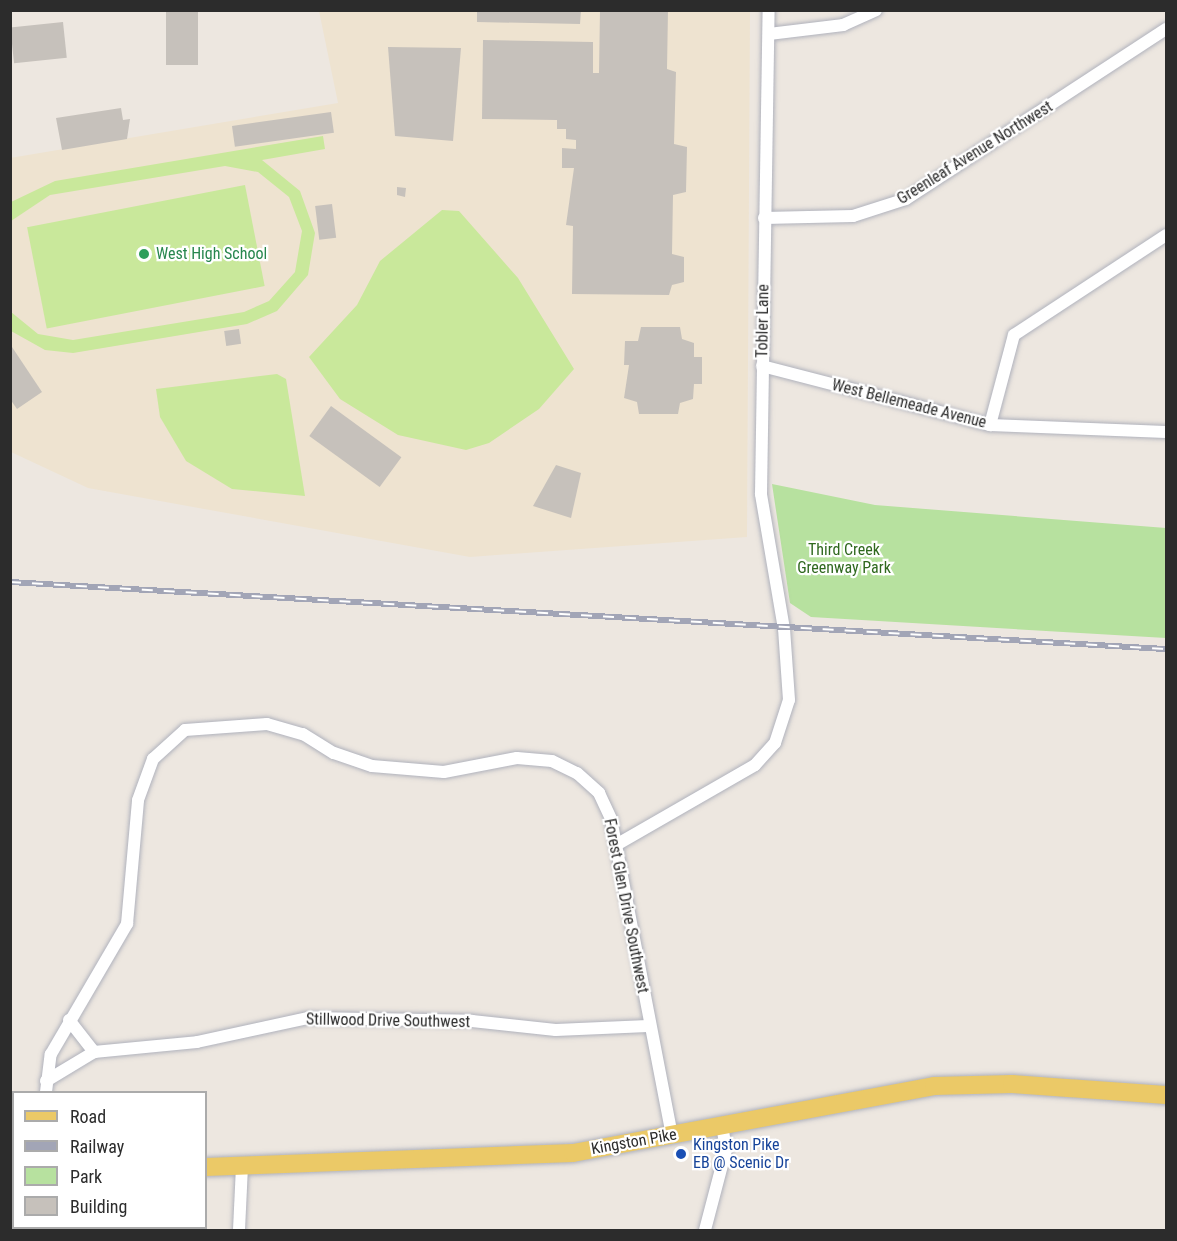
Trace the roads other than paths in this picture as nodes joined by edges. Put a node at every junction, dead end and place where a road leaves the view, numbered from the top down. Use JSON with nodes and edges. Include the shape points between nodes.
{"nodes":[{"id":1,"x":769,"y":10,"type":"edge"},
{"id":2,"x":876,"y":10,"type":"edge"},
{"id":3,"x":1167,"y":30,"type":"edge"},
{"id":4,"x":769,"y":34,"type":"junction"},
{"id":5,"x":764,"y":218,"type":"junction"},
{"id":6,"x":1167,"y":235,"type":"edge"},
{"id":7,"x":762,"y":366,"type":"junction"},
{"id":8,"x":990,"y":425,"type":"junction"},
{"id":9,"x":1167,"y":432,"type":"edge"},
{"id":10,"x":616,"y":845,"type":"junction"},
{"id":11,"x":69,"y":1020,"type":"junction"},
{"id":12,"x":648,"y":1026,"type":"junction"},
{"id":13,"x":94,"y":1052,"type":"junction"},
{"id":14,"x":46,"y":1087,"type":"edge"},
{"id":15,"x":1167,"y":1095,"type":"edge"},
{"id":16,"x":722,"y":1125,"type":"junction"},
{"id":17,"x":672,"y":1135,"type":"junction"},
{"id":18,"x":207,"y":1167,"type":"edge"},
{"id":19,"x":242,"y":1167,"type":"junction"},
{"id":20,"x":240,"y":1230,"type":"edge"},
{"id":21,"x":705,"y":1230,"type":"edge"}],
"edges":[{"from":1,"to":4,"type":"street","name":"Tobler Lane"},
{"from":2,"to":4,"type":"street","via":[[843,25]]},
{"from":3,"to":5,"type":"street","name":"Greenleaf Avenue Northwest","via":[[906,199],[853,216]]},
{"from":4,"to":5,"type":"street","name":"Tobler Lane"},
{"from":5,"to":7,"type":"street","name":"Tobler Lane"},
{"from":6,"to":8,"type":"street","via":[[1014,335]]},
{"from":7,"to":8,"type":"street","name":"West Bellemeade Avenue"},
{"from":7,"to":10,"type":"street","name":"Tobler Lane","via":[[761,494],[784,629],[789,700],[775,743],[754,765]]},
{"from":8,"to":9,"type":"street","name":"West Bellemeade Avenue"},
{"from":10,"to":11,"type":"street","name":"Forest Glen Drive Southwest","via":[[599,793],[577,773],[552,761],[517,758],[444,772],[408,770],[372,766],[334,753],[303,734],[267,724],[185,730],[153,759],[138,800],[127,924],[104,972]]},
{"from":10,"to":12,"type":"street","name":"Forest Glen Drive Southwest"},
{"from":11,"to":13,"type":"street"},
{"from":11,"to":14,"type":"street","name":"Forest Glen Drive Southwest","via":[[51,1054]]},
{"from":12,"to":13,"type":"street","name":"Stillwood Drive Southwest","via":[[556,1030],[472,1021],[308,1018],[197,1042]]},
{"from":12,"to":17,"type":"street","name":"Forest Glen Drive Southwest"},
{"from":13,"to":14,"type":"street","name":"Stillwood Drive Southwest"},
{"from":15,"to":16,"type":"main road","name":"Kingston Pike","via":[[1012,1084],[934,1086]]},
{"from":16,"to":17,"type":"main road","name":"Kingston Pike"},
{"from":16,"to":21,"type":"street","via":[[726,1150]]},
{"from":17,"to":19,"type":"main road","name":"Kingston Pike","via":[[507,1158]]},
{"from":18,"to":19,"type":"main road","name":"Kingston Pike"},
{"from":19,"to":20,"type":"street"}]}
